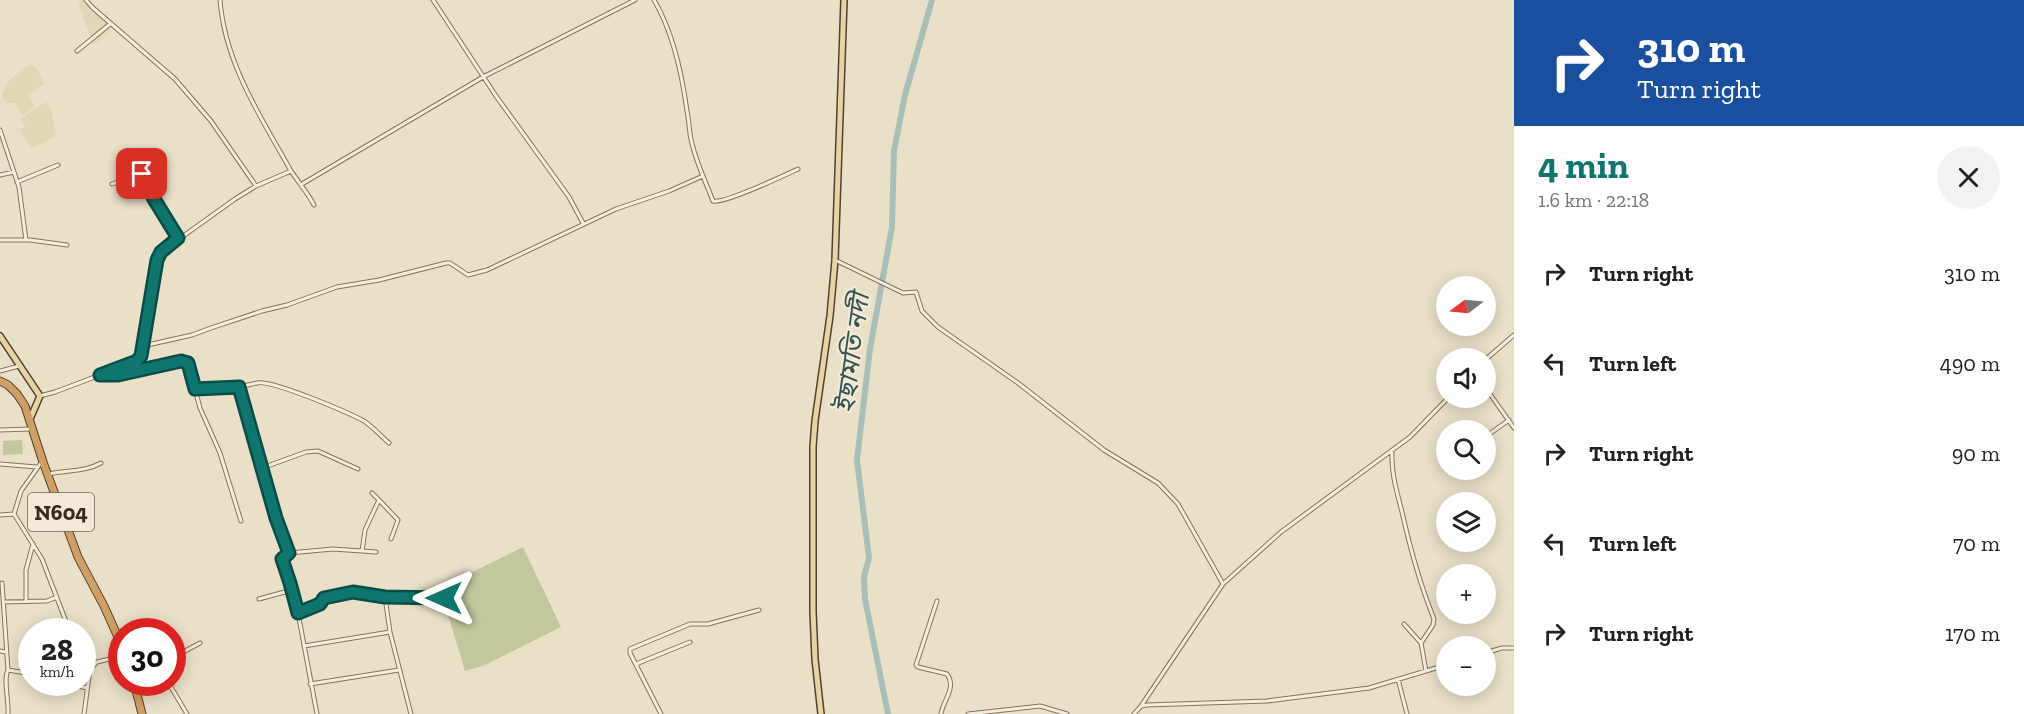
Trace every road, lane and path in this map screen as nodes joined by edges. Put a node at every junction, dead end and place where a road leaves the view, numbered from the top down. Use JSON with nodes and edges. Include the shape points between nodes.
{"nodes":[{"id":1,"x":86,"y":0,"type":"edge"},
{"id":2,"x":220,"y":0,"type":"edge"},
{"id":3,"x":433,"y":0,"type":"edge"},
{"id":4,"x":635,"y":0,"type":"edge"},
{"id":5,"x":654,"y":0,"type":"edge"},
{"id":6,"x":844,"y":0,"type":"edge"},
{"id":7,"x":110,"y":24,"type":"junction"},
{"id":8,"x":77,"y":51,"type":"dead end"},
{"id":9,"x":483,"y":77,"type":"junction"},
{"id":10,"x":0,"y":130,"type":"edge"},
{"id":11,"x":134,"y":160,"type":"dead end"},
{"id":12,"x":58,"y":165,"type":"dead end"},
{"id":13,"x":798,"y":170,"type":"dead end"},
{"id":14,"x":291,"y":171,"type":"junction"},
{"id":15,"x":14,"y":172,"type":"junction"},
{"id":16,"x":142,"y":174,"type":"junction"},
{"id":17,"x":0,"y":175,"type":"edge"},
{"id":18,"x":703,"y":176,"type":"junction"},
{"id":19,"x":17,"y":182,"type":"junction"},
{"id":20,"x":112,"y":184,"type":"dead end"},
{"id":21,"x":302,"y":184,"type":"junction"},
{"id":22,"x":256,"y":186,"type":"junction"},
{"id":23,"x":314,"y":205,"type":"dead end"},
{"id":24,"x":583,"y":223,"type":"junction"},
{"id":25,"x":178,"y":238,"type":"junction"},
{"id":26,"x":0,"y":240,"type":"edge"},
{"id":27,"x":26,"y":240,"type":"junction"},
{"id":28,"x":67,"y":245,"type":"dead end"},
{"id":29,"x":835,"y":260,"type":"junction"},
{"id":30,"x":1514,"y":335,"type":"edge"},
{"id":31,"x":0,"y":336,"type":"edge"},
{"id":32,"x":143,"y":346,"type":"junction"},
{"id":33,"x":1496,"y":351,"type":"edge"},
{"id":34,"x":21,"y":365,"type":"junction"},
{"id":35,"x":0,"y":371,"type":"edge"},
{"id":36,"x":100,"y":375,"type":"junction"},
{"id":37,"x":0,"y":381,"type":"edge"},
{"id":38,"x":239,"y":387,"type":"junction"},
{"id":39,"x":195,"y":389,"type":"junction"},
{"id":40,"x":40,"y":396,"type":"junction"},
{"id":41,"x":1496,"y":402,"type":"edge"},
{"id":42,"x":1439,"y":408,"type":"edge"},
{"id":43,"x":30,"y":419,"type":"junction"},
{"id":44,"x":1509,"y":420,"type":"junction"},
{"id":45,"x":1514,"y":428,"type":"edge"},
{"id":46,"x":32,"y":429,"type":"junction"},
{"id":47,"x":1496,"y":429,"type":"edge"},
{"id":48,"x":0,"y":430,"type":"edge"},
{"id":49,"x":389,"y":443,"type":"dead end"},
{"id":50,"x":1392,"y":451,"type":"junction"},
{"id":51,"x":101,"y":463,"type":"dead end"},
{"id":52,"x":0,"y":464,"type":"edge"},
{"id":53,"x":40,"y":465,"type":"junction"},
{"id":54,"x":262,"y":468,"type":"junction"},
{"id":55,"x":358,"y":469,"type":"dead end"},
{"id":56,"x":48,"y":475,"type":"junction"},
{"id":57,"x":372,"y":493,"type":"dead end"},
{"id":58,"x":379,"y":500,"type":"junction"},
{"id":59,"x":14,"y":514,"type":"junction"},
{"id":60,"x":0,"y":515,"type":"edge"},
{"id":61,"x":241,"y":521,"type":"dead end"},
{"id":62,"x":391,"y":539,"type":"dead end"},
{"id":63,"x":33,"y":543,"type":"junction"},
{"id":64,"x":362,"y":551,"type":"junction"},
{"id":65,"x":376,"y":552,"type":"dead end"},
{"id":66,"x":289,"y":553,"type":"junction"},
{"id":67,"x":2,"y":583,"type":"dead end"},
{"id":68,"x":1222,"y":584,"type":"junction"},
{"id":69,"x":292,"y":590,"type":"junction"},
{"id":70,"x":58,"y":597,"type":"junction"},
{"id":71,"x":385,"y":597,"type":"junction"},
{"id":72,"x":444,"y":598,"type":"dead end"},
{"id":73,"x":260,"y":599,"type":"dead end"},
{"id":74,"x":26,"y":601,"type":"junction"},
{"id":75,"x":937,"y":601,"type":"dead end"},
{"id":76,"x":3,"y":602,"type":"junction"},
{"id":77,"x":759,"y":610,"type":"dead end"},
{"id":78,"x":298,"y":613,"type":"junction"},
{"id":79,"x":65,"y":618,"type":"edge"},
{"id":80,"x":109,"y":618,"type":"edge"},
{"id":81,"x":1404,"y":624,"type":"dead end"},
{"id":82,"x":390,"y":632,"type":"junction"},
{"id":83,"x":200,"y":642,"type":"dead end"},
{"id":84,"x":690,"y":642,"type":"dead end"},
{"id":85,"x":1421,"y":642,"type":"junction"},
{"id":86,"x":304,"y":646,"type":"junction"},
{"id":87,"x":1514,"y":648,"type":"edge"},
{"id":88,"x":186,"y":650,"type":"edge"},
{"id":89,"x":1496,"y":650,"type":"edge"},
{"id":90,"x":0,"y":651,"type":"edge"},
{"id":91,"x":6,"y":652,"type":"junction"},
{"id":92,"x":636,"y":664,"type":"junction"},
{"id":93,"x":1436,"y":668,"type":"edge"},
{"id":94,"x":8,"y":670,"type":"junction"},
{"id":95,"x":399,"y":670,"type":"junction"},
{"id":96,"x":1426,"y":671,"type":"junction"},
{"id":97,"x":18,"y":672,"type":"edge"},
{"id":98,"x":0,"y":675,"type":"edge"},
{"id":99,"x":5,"y":675,"type":"junction"},
{"id":100,"x":1398,"y":679,"type":"junction"},
{"id":101,"x":310,"y":684,"type":"junction"},
{"id":102,"x":86,"y":696,"type":"edge"},
{"id":103,"x":138,"y":696,"type":"edge"},
{"id":104,"x":176,"y":696,"type":"edge"},
{"id":105,"x":1141,"y":706,"type":"junction"},
{"id":106,"x":8,"y":714,"type":"edge"},
{"id":107,"x":84,"y":714,"type":"edge"},
{"id":108,"x":142,"y":714,"type":"edge"},
{"id":109,"x":187,"y":714,"type":"edge"},
{"id":110,"x":317,"y":714,"type":"edge"},
{"id":111,"x":411,"y":714,"type":"edge"},
{"id":112,"x":662,"y":714,"type":"edge"},
{"id":113,"x":821,"y":714,"type":"edge"},
{"id":114,"x":941,"y":714,"type":"edge"},
{"id":115,"x":968,"y":714,"type":"edge"},
{"id":116,"x":974,"y":714,"type":"edge"},
{"id":117,"x":1067,"y":714,"type":"edge"},
{"id":118,"x":1134,"y":714,"type":"edge"},
{"id":119,"x":1407,"y":714,"type":"edge"}],
"edges":[{"from":1,"to":7,"type":"street"},
{"from":2,"to":14,"type":"street","via":[[223,26],[240,78]]},
{"from":3,"to":9,"type":"street"},
{"from":4,"to":9,"type":"street"},
{"from":5,"to":18,"type":"street","via":[[676,56],[690,137]]},
{"from":6,"to":29,"type":"main road"},
{"from":7,"to":8,"type":"street"},
{"from":7,"to":22,"type":"street","via":[[175,79],[211,121]]},
{"from":9,"to":21,"type":"street"},
{"from":9,"to":24,"type":"street","via":[[569,197]]},
{"from":10,"to":15,"type":"street"},
{"from":11,"to":16,"type":"street"},
{"from":12,"to":19,"type":"street"},
{"from":13,"to":18,"type":"street","via":[[715,202]]},
{"from":14,"to":21,"type":"street"},
{"from":14,"to":22,"type":"street"},
{"from":15,"to":17,"type":"street"},
{"from":15,"to":19,"type":"street"},
{"from":16,"to":20,"type":"street"},
{"from":16,"to":25,"type":"street"},
{"from":18,"to":24,"type":"street"},
{"from":19,"to":27,"type":"street"},
{"from":21,"to":23,"type":"street"},
{"from":22,"to":25,"type":"street"},
{"from":24,"to":32,"type":"street","via":[[471,275],[446,262],[337,287],[192,335]]},
{"from":25,"to":32,"type":"street","via":[[157,260]]},
{"from":26,"to":27,"type":"street"},
{"from":27,"to":28,"type":"street"},
{"from":29,"to":68,"type":"street","via":[[903,293],[916,292],[922,311],[938,327],[1104,450],[1158,483],[1178,504]]},
{"from":29,"to":113,"type":"main road","via":[[813,447],[813,611]]},
{"from":30,"to":33,"type":"street"},
{"from":31,"to":34,"type":"main road"},
{"from":32,"to":36,"type":"street","via":[[137,361]]},
{"from":34,"to":35,"type":"street"},
{"from":34,"to":40,"type":"main road"},
{"from":36,"to":39,"type":"street","via":[[184,362],[188,363]]},
{"from":36,"to":40,"type":"street"},
{"from":37,"to":43,"type":"highway","number":"N604","via":[[17,394]]},
{"from":38,"to":39,"type":"street"},
{"from":38,"to":49,"type":"street","via":[[258,382],[316,399],[367,423]]},
{"from":38,"to":54,"type":"street"},
{"from":39,"to":61,"type":"street"},
{"from":40,"to":43,"type":"main road"},
{"from":41,"to":44,"type":"street"},
{"from":42,"to":50,"type":"street"},
{"from":43,"to":46,"type":"highway","number":"N604"},
{"from":44,"to":45,"type":"street"},
{"from":44,"to":47,"type":"street"},
{"from":46,"to":48,"type":"street"},
{"from":46,"to":53,"type":"highway","number":"N604"},
{"from":50,"to":68,"type":"street","via":[[1281,532]]},
{"from":50,"to":85,"type":"street","via":[[1403,519],[1434,619]]},
{"from":51,"to":56,"type":"street","via":[[89,470]]},
{"from":52,"to":53,"type":"street"},
{"from":53,"to":56,"type":"highway","number":"N604"},
{"from":53,"to":59,"type":"street","via":[[21,491]]},
{"from":54,"to":55,"type":"street","via":[[318,451]]},
{"from":54,"to":66,"type":"street"},
{"from":56,"to":80,"type":"highway","number":"N604","via":[[78,557]]},
{"from":57,"to":58,"type":"street"},
{"from":58,"to":62,"type":"street","via":[[398,520]]},
{"from":58,"to":64,"type":"street","via":[[365,530]]},
{"from":59,"to":60,"type":"street"},
{"from":59,"to":63,"type":"street"},
{"from":63,"to":70,"type":"street"},
{"from":63,"to":74,"type":"street","via":[[26,570]]},
{"from":64,"to":65,"type":"street"},
{"from":64,"to":66,"type":"street"},
{"from":66,"to":69,"type":"street","via":[[282,559]]},
{"from":67,"to":76,"type":"street"},
{"from":68,"to":105,"type":"street"},
{"from":69,"to":73,"type":"street"},
{"from":69,"to":78,"type":"street"},
{"from":70,"to":74,"type":"street","via":[[47,602]]},
{"from":70,"to":79,"type":"street"},
{"from":71,"to":72,"type":"street"},
{"from":71,"to":78,"type":"street","via":[[353,592],[324,598],[320,604]]},
{"from":71,"to":82,"type":"street"},
{"from":74,"to":76,"type":"street"},
{"from":75,"to":114,"type":"street","via":[[916,665],[950,678]]},
{"from":76,"to":91,"type":"street"},
{"from":77,"to":92,"type":"street","via":[[708,624],[690,624],[632,647]]},
{"from":78,"to":86,"type":"street"},
{"from":81,"to":85,"type":"street"},
{"from":82,"to":86,"type":"street"},
{"from":82,"to":95,"type":"street"},
{"from":83,"to":88,"type":"street"},
{"from":84,"to":92,"type":"street"},
{"from":85,"to":96,"type":"street"},
{"from":86,"to":101,"type":"street"},
{"from":87,"to":89,"type":"street"},
{"from":90,"to":91,"type":"street"},
{"from":91,"to":94,"type":"street"},
{"from":92,"to":112,"type":"street"},
{"from":93,"to":96,"type":"street"},
{"from":94,"to":97,"type":"street"},
{"from":94,"to":99,"type":"street"},
{"from":95,"to":101,"type":"street"},
{"from":95,"to":111,"type":"street"},
{"from":96,"to":100,"type":"street"},
{"from":98,"to":99,"type":"street"},
{"from":99,"to":106,"type":"street"},
{"from":100,"to":105,"type":"street","via":[[1368,688],[1266,701]]},
{"from":100,"to":119,"type":"street"},
{"from":101,"to":110,"type":"street"},
{"from":102,"to":107,"type":"street"},
{"from":103,"to":108,"type":"highway"},
{"from":104,"to":109,"type":"street"},
{"from":105,"to":118,"type":"street"},
{"from":115,"to":116,"type":"street"},
{"from":116,"to":117,"type":"street","via":[[1040,706]]}]}
